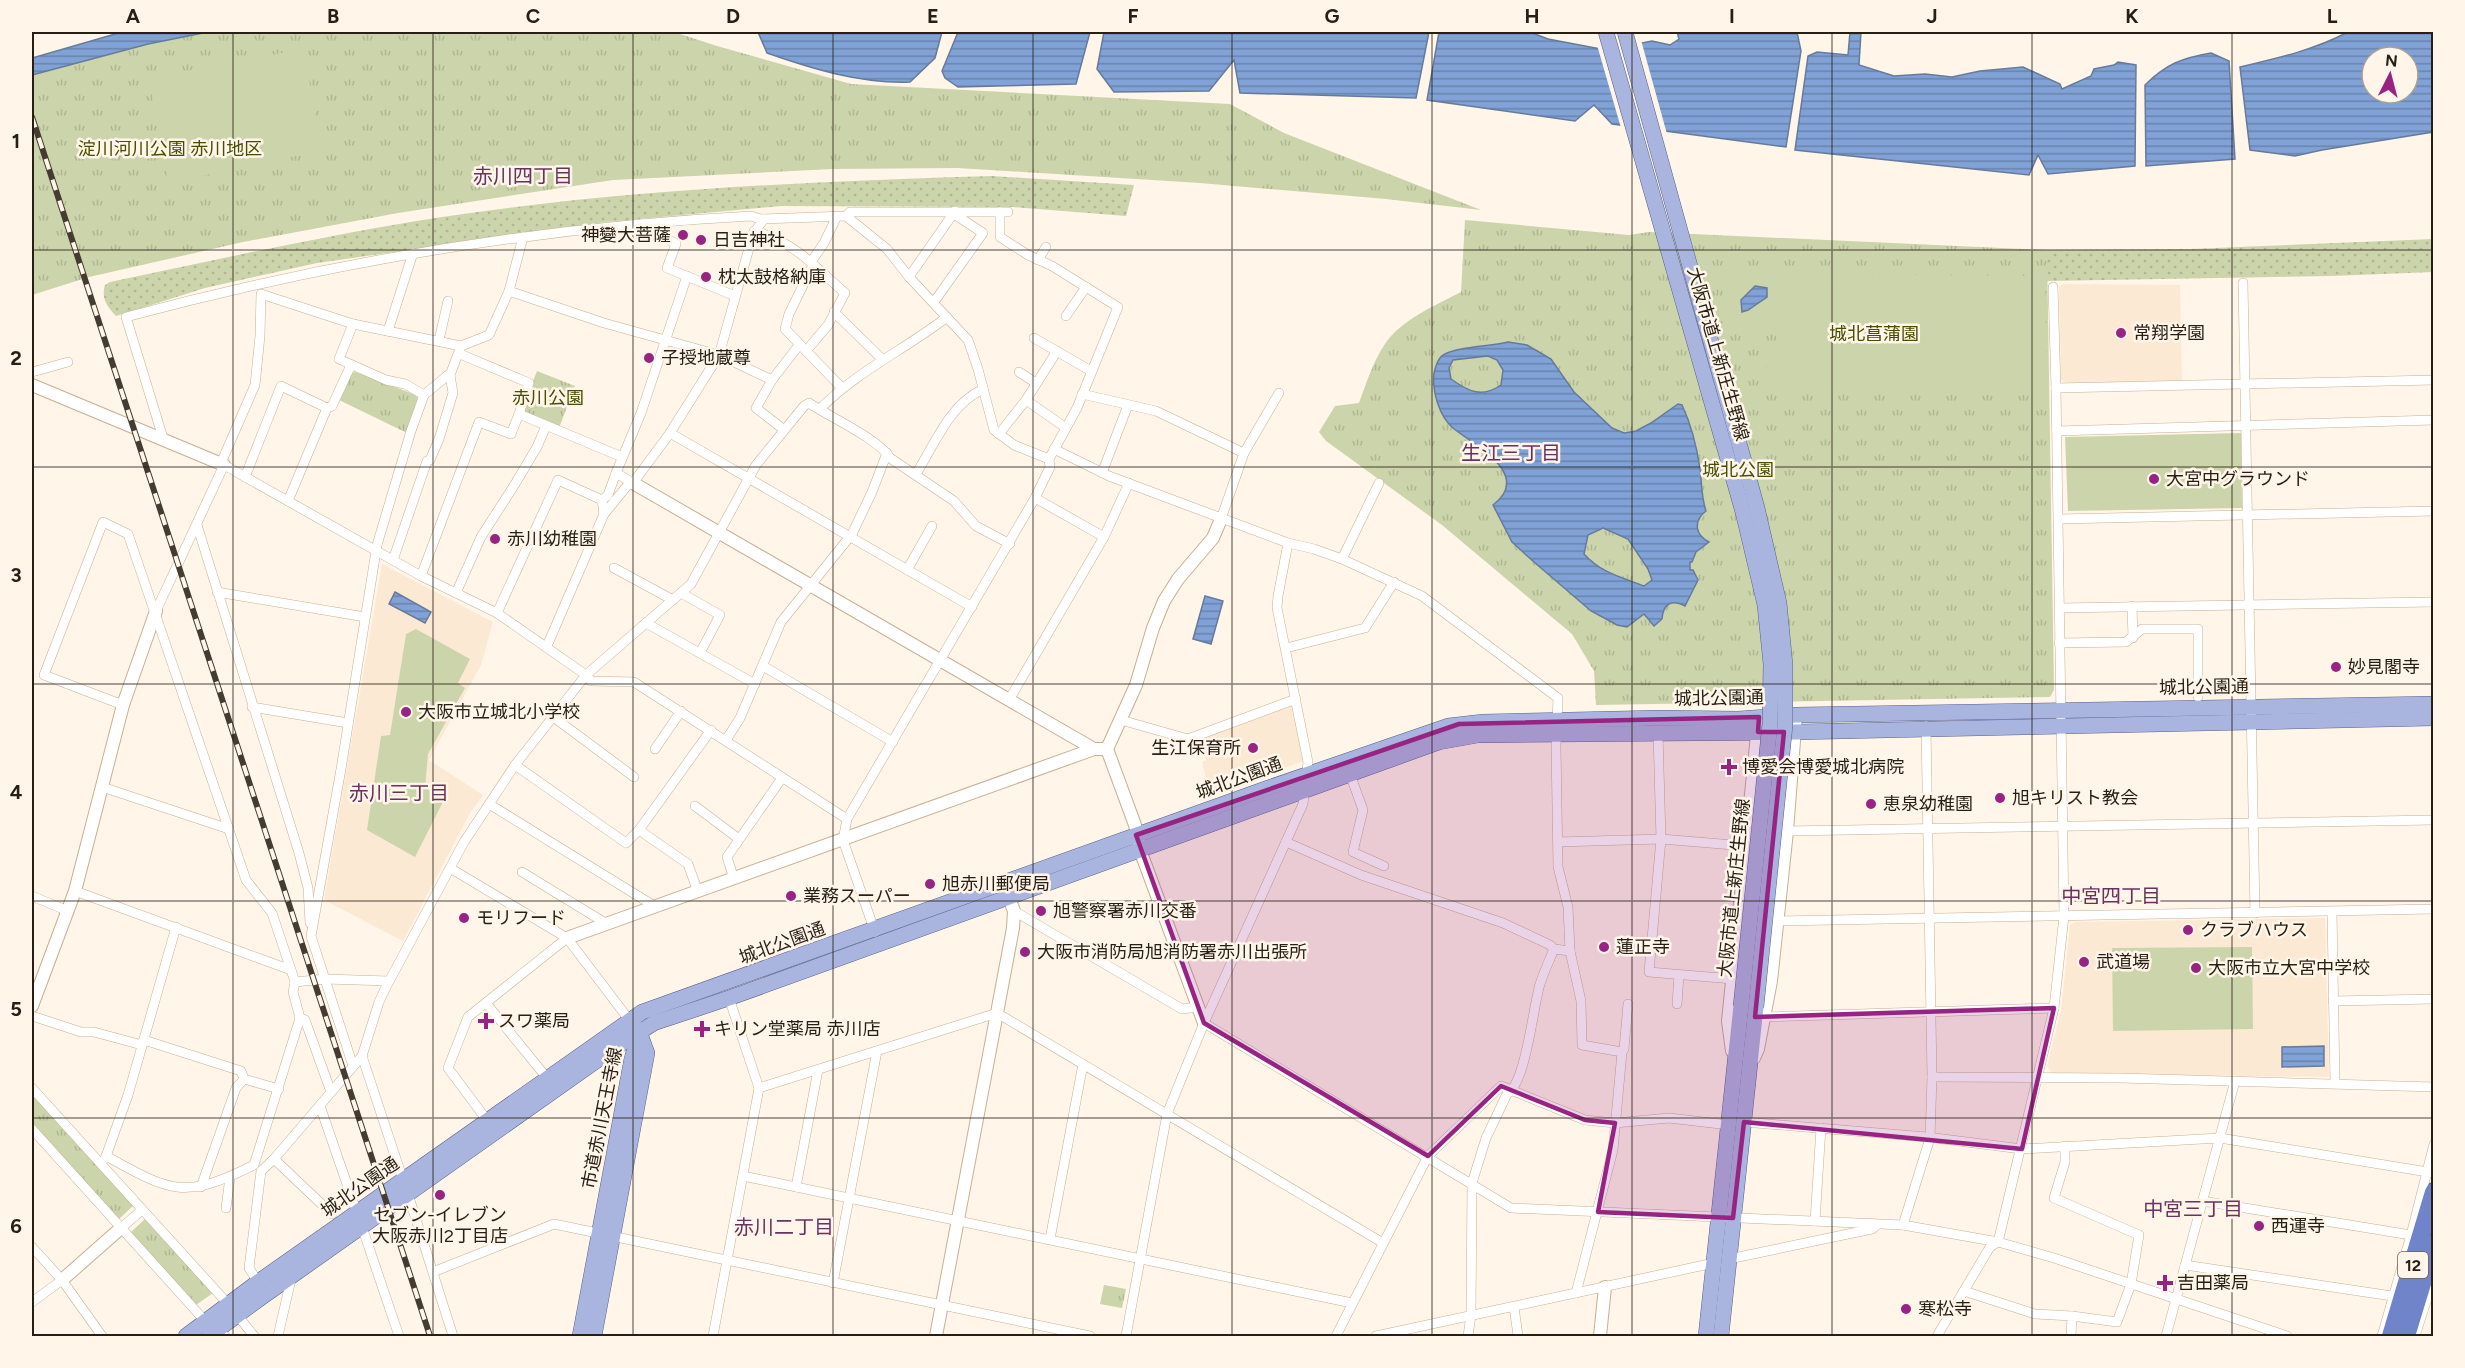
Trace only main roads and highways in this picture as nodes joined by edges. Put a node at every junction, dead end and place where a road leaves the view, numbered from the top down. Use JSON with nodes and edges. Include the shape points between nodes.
{"nodes":[{"id":1,"x":1606,"y":32,"type":"edge"},
{"id":2,"x":1625,"y":32,"type":"edge"},
{"id":3,"x":2433,"y":704,"type":"edge"},
{"id":4,"x":2251,"y":714,"type":"junction"},
{"id":5,"x":2433,"y":718,"type":"edge"},
{"id":6,"x":1926,"y":721,"type":"junction"},
{"id":7,"x":1758,"y":724,"type":"junction"},
{"id":8,"x":1556,"y":727,"type":"junction"},
{"id":9,"x":1138,"y":843,"type":"junction"},
{"id":10,"x":877,"y":937,"type":"junction"},
{"id":11,"x":1754,"y":1010,"type":"junction"},
{"id":12,"x":630,"y":1021,"type":"junction"},
{"id":13,"x":640,"y":1034,"type":"junction"},
{"id":14,"x":1736,"y":1123,"type":"junction"},
{"id":15,"x":491,"y":1126,"type":"junction"},
{"id":16,"x":2433,"y":1192,"type":"edge"},
{"id":17,"x":1726,"y":1218,"type":"junction"},
{"id":18,"x":359,"y":1220,"type":"junction"},
{"id":19,"x":606,"y":1235,"type":"junction"},
{"id":20,"x":2433,"y":1244,"type":"edge"},
{"id":21,"x":233,"y":1310,"type":"junction"},
{"id":22,"x":215,"y":1331,"type":"edge"},
{"id":23,"x":186,"y":1336,"type":"edge"},
{"id":24,"x":580,"y":1336,"type":"edge"},
{"id":25,"x":594,"y":1336,"type":"edge"},
{"id":26,"x":1706,"y":1336,"type":"edge"},
{"id":27,"x":1721,"y":1336,"type":"edge"},
{"id":28,"x":2391,"y":1336,"type":"edge"},
{"id":29,"x":2406,"y":1336,"type":"edge"}],
"edges":[{"from":1,"to":11,"type":"main road","name":"大阪市道上新庄生野線","bridge":true,"via":[[1743,512],[1765,604],[1771,664],[1770,724]]},
{"from":2,"to":11,"type":"main road","name":"大阪市道上新庄生野線","bridge":true,"via":[[1757,508],[1779,603],[1785,725]]},
{"from":3,"to":4,"type":"main road","name":"城北公園通"},
{"from":4,"to":5,"type":"main road","name":"城北公園通"},
{"from":4,"to":6,"type":"main road","name":"城北公園通"},
{"from":6,"to":7,"type":"main road","name":"城北公園通","via":[[1796,715]]},
{"from":6,"to":7,"type":"main road","name":"城北公園通","via":[[1796,732]]},
{"from":7,"to":8,"type":"main road","name":"城北公園通"},
{"from":7,"to":8,"type":"main road","name":"城北公園通","via":[[1658,732]]},
{"from":8,"to":9,"type":"main road","name":"城北公園通","via":[[1462,736],[1350,774],[1304,797]]},
{"from":8,"to":9,"type":"main road","name":"城北公園通","via":[[1470,722],[1448,726],[1308,774]]},
{"from":9,"to":10,"type":"main road","name":"城北公園通","via":[[1008,897]]},
{"from":10,"to":12,"type":"main road","name":"城北公園通","via":[[642,1012]]},
{"from":10,"to":13,"type":"main road","name":"城北公園通","via":[[729,998],[654,1023]]},
{"from":11,"to":14,"type":"main road","name":"大阪市道上新庄生野線","via":[[1751,1065]]},
{"from":11,"to":14,"type":"main road","name":"大阪市道上新庄生野線","via":[[1735,1073]]},
{"from":12,"to":13,"type":"main road"},
{"from":12,"to":15,"type":"main road","name":"城北公園通","via":[[547,1078]]},
{"from":13,"to":15,"type":"main road","name":"城北公園通"},
{"from":13,"to":19,"type":"main road","name":"市道赤川天王寺線","via":[[647,1053]]},
{"from":14,"to":17,"type":"main road","name":"大阪市道上新庄生野線"},
{"from":15,"to":18,"type":"main road","name":"城北公園通"},
{"from":16,"to":28,"type":"highway","number":"12"},
{"from":17,"to":26,"type":"main road","name":"大阪市道上新庄生野線","via":[[1714,1263]]},
{"from":17,"to":27,"type":"main road","name":"大阪市道上新庄生野線","via":[[1729,1259]]},
{"from":18,"to":21,"type":"main road","name":"城北公園通","via":[[292,1275]]},
{"from":18,"to":21,"type":"main road","name":"城北公園通","via":[[258,1282]]},
{"from":19,"to":24,"type":"main road","name":"市道赤川天王寺線"},
{"from":19,"to":25,"type":"main road","name":"市道赤川天王寺線"},
{"from":20,"to":29,"type":"highway"},
{"from":21,"to":22,"type":"main road","name":"城北公園通"},
{"from":22,"to":23,"type":"main road","name":"城北公園通"}]}
